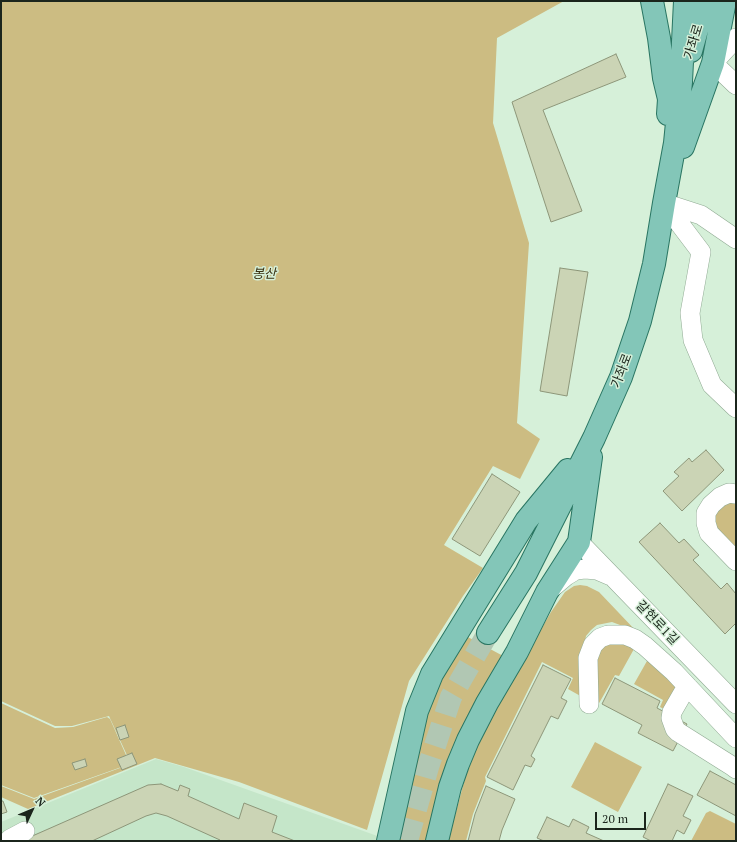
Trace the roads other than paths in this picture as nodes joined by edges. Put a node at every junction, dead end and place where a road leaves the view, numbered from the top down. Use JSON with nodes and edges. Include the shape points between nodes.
{"nodes":[{"id":1,"x":652,"y":1,"type":"edge"},
{"id":2,"x":685,"y":1,"type":"edge"},
{"id":3,"x":705,"y":1,"type":"edge"},
{"id":4,"x":725,"y":1,"type":"edge"},
{"id":5,"x":736,"y":38,"type":"edge"},
{"id":6,"x":712,"y":63,"type":"junction"},
{"id":7,"x":681,"y":82,"type":"junction"},
{"id":8,"x":736,"y":85,"type":"edge"},
{"id":9,"x":664,"y":203,"type":"junction"},
{"id":10,"x":736,"y":239,"type":"edge"},
{"id":11,"x":736,"y":408,"type":"edge"},
{"id":12,"x":594,"y":438,"type":"junction"},
{"id":13,"x":736,"y":494,"type":"edge"},
{"id":14,"x":579,"y":542,"type":"junction"},
{"id":15,"x":736,"y":561,"type":"edge"},
{"id":16,"x":612,"y":576,"type":"junction"},
{"id":17,"x":547,"y":592,"type":"junction"},
{"id":18,"x":488,"y":633,"type":"tunnel mouth"},
{"id":19,"x":687,"y":686,"type":"junction"},
{"id":20,"x":589,"y":704,"type":"dead end"},
{"id":21,"x":736,"y":704,"type":"edge"},
{"id":22,"x":736,"y":738,"type":"edge"},
{"id":23,"x":736,"y":770,"type":"edge"},
{"id":24,"x":25,"y":831,"type":"dead end"},
{"id":25,"x":8,"y":841,"type":"edge"},
{"id":26,"x":388,"y":841,"type":"edge"},
{"id":27,"x":437,"y":841,"type":"edge"}],
"edges":[{"from":1,"to":9,"type":"main road","via":[[669,99]]},
{"from":2,"to":7,"type":"main road","name":"가좌로"},
{"from":3,"to":7,"type":"main road","name":"가좌로"},
{"from":4,"to":6,"type":"main road"},
{"from":5,"to":6,"type":"street"},
{"from":6,"to":8,"type":"street"},
{"from":6,"to":9,"type":"main road"},
{"from":7,"to":9,"type":"main road","name":"가좌로","via":[[675,143]]},
{"from":9,"to":10,"type":"street","via":[[702,215]]},
{"from":9,"to":11,"type":"street","via":[[701,252],[690,313],[693,340],[712,385]]},
{"from":9,"to":12,"type":"main road","name":"가좌로","via":[[654,264],[640,321]]},
{"from":12,"to":14,"type":"main road"},
{"from":12,"to":18,"type":"main road","name":"가좌로","via":[[526,573]]},
{"from":12,"to":26,"type":"main road","via":[[526,521],[432,674],[416,711]]},
{"from":13,"to":15,"type":"street","via":[[720,496],[706,513],[709,533]]},
{"from":14,"to":16,"type":"street","name":"갈현로1길"},
{"from":14,"to":17,"type":"main road"},
{"from":16,"to":17,"type":"street","via":[[597,570],[576,570]]},
{"from":16,"to":21,"type":"street","name":"갈현로1길"},
{"from":17,"to":27,"type":"main road","via":[[468,740],[450,787]]},
{"from":19,"to":20,"type":"street","via":[[657,656],[635,639],[625,635],[608,635],[593,644],[588,658]]},
{"from":19,"to":22,"type":"street"},
{"from":19,"to":23,"type":"street","via":[[672,712],[671,718],[675,729]]},
{"from":24,"to":25,"type":"street"}]}
